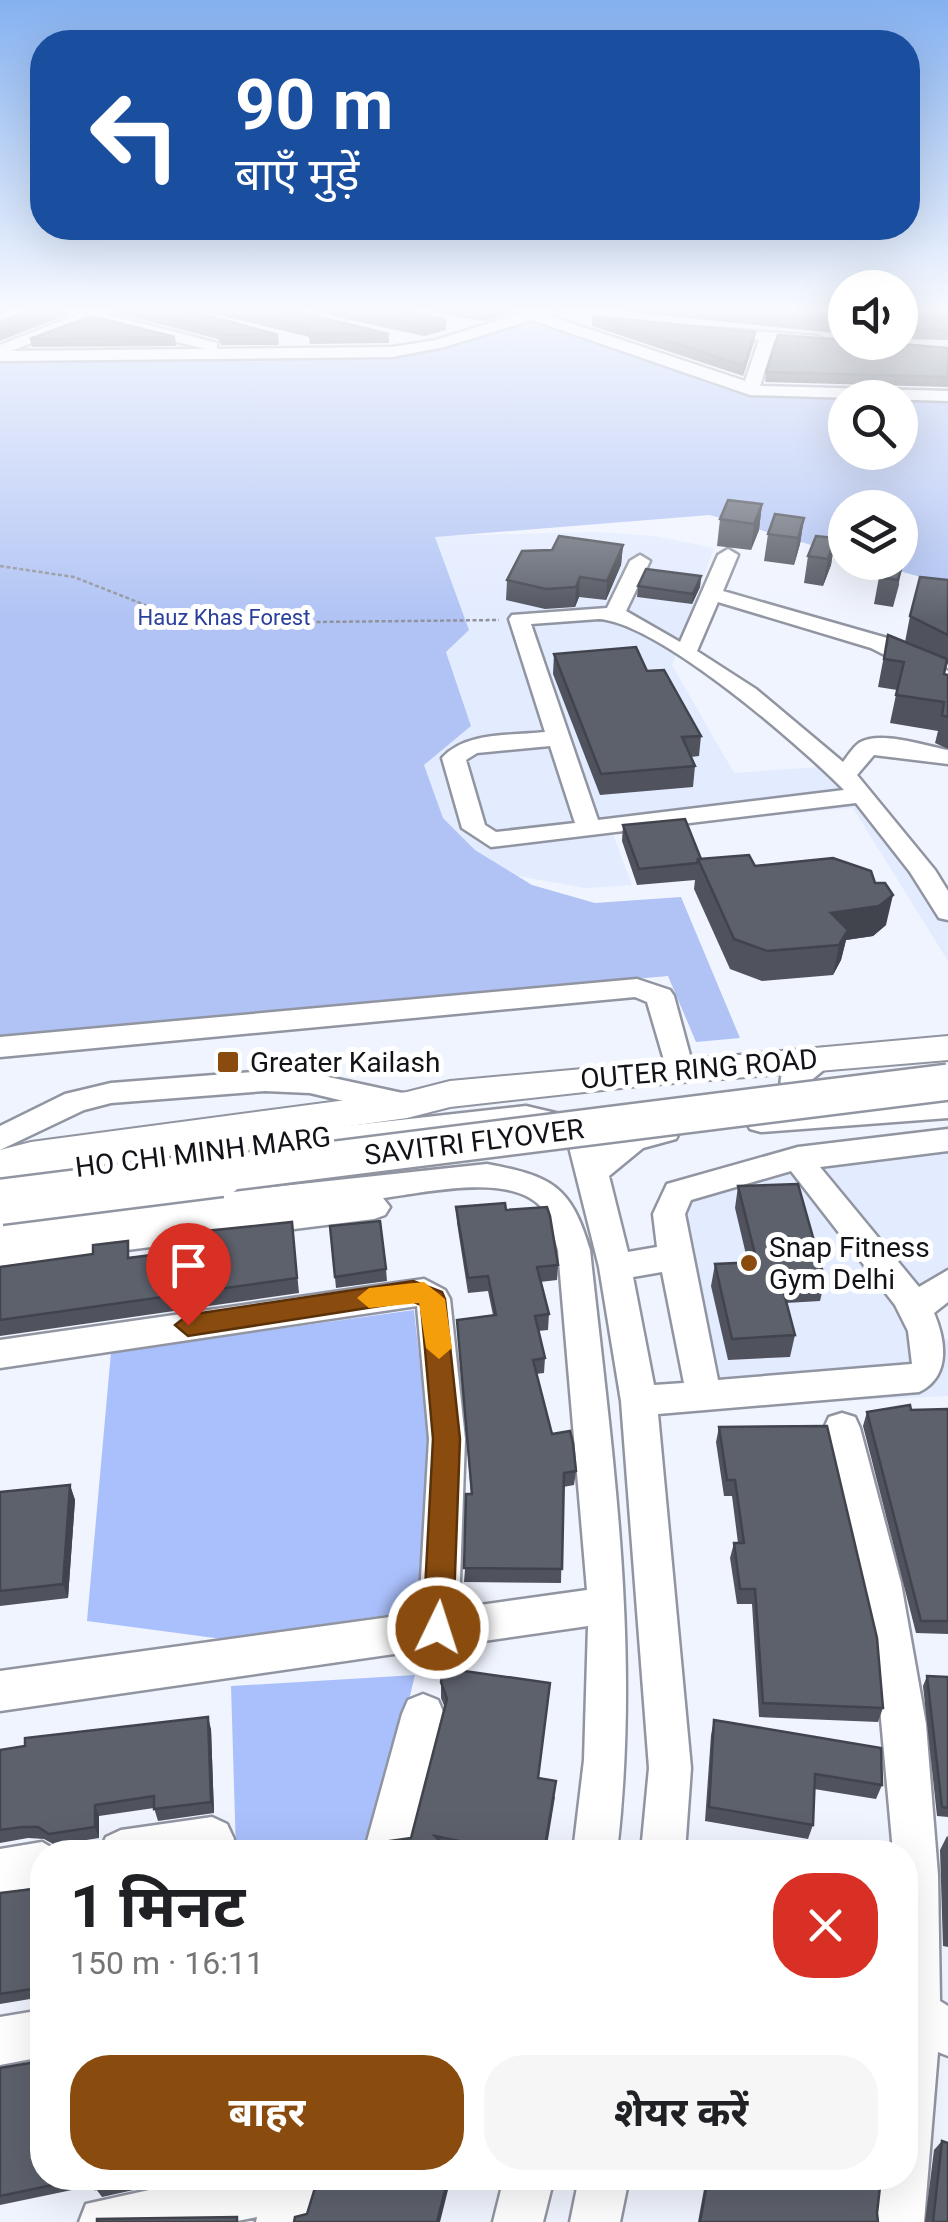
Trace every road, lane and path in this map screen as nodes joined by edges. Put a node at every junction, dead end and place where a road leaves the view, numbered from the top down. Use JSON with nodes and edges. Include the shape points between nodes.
{"nodes":[{"id":1,"x":728,"y":555,"type":"dead end"},
{"id":2,"x":640,"y":561,"type":"dead end"},
{"id":3,"x":0,"y":566,"type":"edge"},
{"id":4,"x":711,"y":594,"type":"junction"},
{"id":5,"x":614,"y":614,"type":"junction"},
{"id":6,"x":519,"y":619,"type":"junction"},
{"id":7,"x":686,"y":653,"type":"junction"},
{"id":8,"x":948,"y":680,"type":"edge"},
{"id":9,"x":558,"y":738,"type":"junction"},
{"id":10,"x":948,"y":757,"type":"edge"},
{"id":11,"x":852,"y":786,"type":"junction"},
{"id":12,"x":589,"y":828,"type":"junction"},
{"id":13,"x":948,"y":862,"type":"edge"},
{"id":14,"x":928,"y":880,"type":"junction"},
{"id":15,"x":948,"y":912,"type":"edge"},
{"id":16,"x":0,"y":1047,"type":"edge"},
{"id":17,"x":948,"y":1048,"type":"edge"},
{"id":18,"x":823,"y":1058,"type":"junction"},
{"id":19,"x":678,"y":1070,"type":"junction"},
{"id":20,"x":948,"y":1082,"type":"edge"},
{"id":21,"x":450,"y":1094,"type":"joint"},
{"id":22,"x":407,"y":1105,"type":"junction"},
{"id":23,"x":948,"y":1107,"type":"edge"},
{"id":24,"x":837,"y":1117,"type":"junction"},
{"id":25,"x":328,"y":1138,"type":"junction"},
{"id":26,"x":0,"y":1140,"type":"edge"},
{"id":27,"x":948,"y":1140,"type":"edge"},
{"id":28,"x":803,"y":1157,"type":"junction"},
{"id":29,"x":0,"y":1167,"type":"edge"},
{"id":30,"x":591,"y":1177,"type":"junction"},
{"id":31,"x":330,"y":1191,"type":"junction"},
{"id":32,"x":0,"y":1202,"type":"edge"},
{"id":33,"x":374,"y":1207,"type":"dead end"},
{"id":34,"x":0,"y":1228,"type":"edge"},
{"id":35,"x":0,"y":1252,"type":"edge"},
{"id":36,"x":676,"y":1257,"type":"junction"},
{"id":37,"x":616,"y":1266,"type":"junction"},
{"id":38,"x":948,"y":1282,"type":"edge"},
{"id":39,"x":916,"y":1308,"type":"junction"},
{"id":40,"x":0,"y":1354,"type":"edge"},
{"id":41,"x":939,"y":1375,"type":"edge"},
{"id":42,"x":704,"y":1394,"type":"junction"},
{"id":43,"x":639,"y":1401,"type":"junction"},
{"id":44,"x":842,"y":1428,"type":"dead end"},
{"id":45,"x":608,"y":1605,"type":"junction"},
{"id":46,"x":438,"y":1628,"type":"junction"},
{"id":47,"x":0,"y":1690,"type":"edge"},
{"id":48,"x":423,"y":1714,"type":"dead end"},
{"id":49,"x":212,"y":1839,"type":"dead end"},
{"id":50,"x":205,"y":1840,"type":"edge"},
{"id":51,"x":389,"y":1840,"type":"edge"},
{"id":52,"x":596,"y":1840,"type":"edge"},
{"id":53,"x":664,"y":1840,"type":"edge"},
{"id":54,"x":915,"y":1840,"type":"edge"},
{"id":55,"x":30,"y":1866,"type":"edge"},
{"id":56,"x":0,"y":1871,"type":"edge"},
{"id":57,"x":918,"y":1908,"type":"edge"},
{"id":58,"x":923,"y":2017,"type":"edge"},
{"id":59,"x":30,"y":2036,"type":"edge"},
{"id":60,"x":0,"y":2041,"type":"edge"},
{"id":61,"x":918,"y":2059,"type":"edge"},
{"id":62,"x":525,"y":2190,"type":"edge"},
{"id":63,"x":601,"y":2190,"type":"edge"},
{"id":64,"x":902,"y":2190,"type":"edge"},
{"id":65,"x":290,"y":2195,"type":"edge"},
{"id":66,"x":104,"y":2222,"type":"edge"},
{"id":67,"x":518,"y":2222,"type":"edge"},
{"id":68,"x":594,"y":2222,"type":"edge"},
{"id":69,"x":898,"y":2222,"type":"edge"}],
"edges":[{"from":1,"to":4,"type":"street"},
{"from":2,"to":5,"type":"street"},
{"from":3,"to":6,"type":"path","via":[[74,577],[163,612],[222,622]]},
{"from":4,"to":7,"type":"street"},
{"from":4,"to":8,"type":"street","via":[[879,642]]},
{"from":5,"to":6,"type":"street"},
{"from":5,"to":7,"type":"street"},
{"from":6,"to":9,"type":"street"},
{"from":7,"to":11,"type":"street","via":[[760,703]]},
{"from":9,"to":12,"type":"street"},
{"from":9,"to":12,"type":"street","via":[[471,747],[454,758],[474,828],[491,840]]},
{"from":10,"to":11,"type":"street","via":[[868,748]]},
{"from":11,"to":12,"type":"street"},
{"from":11,"to":14,"type":"street"},
{"from":13,"to":14,"type":"street"},
{"from":14,"to":15,"type":"street"},
{"from":16,"to":19,"type":"street","via":[[637,988],[660,996]]},
{"from":17,"to":18,"type":"main road","name":"OUTER RING ROAD"},
{"from":18,"to":19,"type":"main road","name":"OUTER RING ROAD"},
{"from":18,"to":24,"type":"street","via":[[794,1073],[792,1087],[816,1112]]},
{"from":19,"to":21,"type":"main road","name":"OUTER RING ROAD"},
{"from":20,"to":32,"type":"main road","name":"SAVITRI FLYOVER","bridge":true},
{"from":21,"to":22,"type":"main road","name":"HO CHI MINH MARG"},
{"from":22,"to":26,"type":"street","via":[[265,1080],[76,1102]]},
{"from":22,"to":29,"type":"main road","name":"HO CHI MINH MARG","via":[[31,1156]]},
{"from":23,"to":24,"type":"street"},
{"from":24,"to":30,"type":"street","via":[[641,1134],[607,1156]]},
{"from":25,"to":29,"type":"street","name":"HO CHI MINH MARG","via":[[32,1172]]},
{"from":25,"to":30,"type":"street","name":"HO CHI MINH MARG","via":[[553,1119],[585,1142]]},
{"from":25,"to":31,"type":"street","via":[[356,1146],[364,1156],[358,1179]]},
{"from":27,"to":28,"type":"street"},
{"from":28,"to":36,"type":"street","via":[[678,1192],[668,1214]]},
{"from":28,"to":39,"type":"street"},
{"from":30,"to":37,"type":"street"},
{"from":31,"to":34,"type":"street","name":"HO CHI MINH MARG"},
{"from":31,"to":45,"type":"street","name":"HO CHI MINH MARG","via":[[486,1176],[535,1184],[563,1210],[574,1250]]},
{"from":33,"to":35,"type":"street"},
{"from":36,"to":37,"type":"street"},
{"from":36,"to":42,"type":"street"},
{"from":37,"to":43,"type":"street"},
{"from":38,"to":39,"type":"street"},
{"from":39,"to":41,"type":"street"},
{"from":40,"to":46,"type":"street","via":[[424,1292],[433,1299],[446,1439]]},
{"from":41,"to":42,"type":"street"},
{"from":42,"to":43,"type":"street"},
{"from":43,"to":53,"type":"street","via":[[670,1768]]},
{"from":44,"to":54,"type":"street","via":[[882,1586]]},
{"from":45,"to":46,"type":"street"},
{"from":45,"to":52,"type":"street","name":"HO CHI MINH MARG"},
{"from":46,"to":47,"type":"street"},
{"from":48,"to":51,"type":"street"},
{"from":49,"to":50,"type":"street"},
{"from":55,"to":56,"type":"street"},
{"from":57,"to":58,"type":"street"},
{"from":58,"to":61,"type":"street"},
{"from":59,"to":60,"type":"street"},
{"from":62,"to":67,"type":"street"},
{"from":63,"to":68,"type":"street"},
{"from":64,"to":69,"type":"street"},
{"from":65,"to":66,"type":"street"}]}
